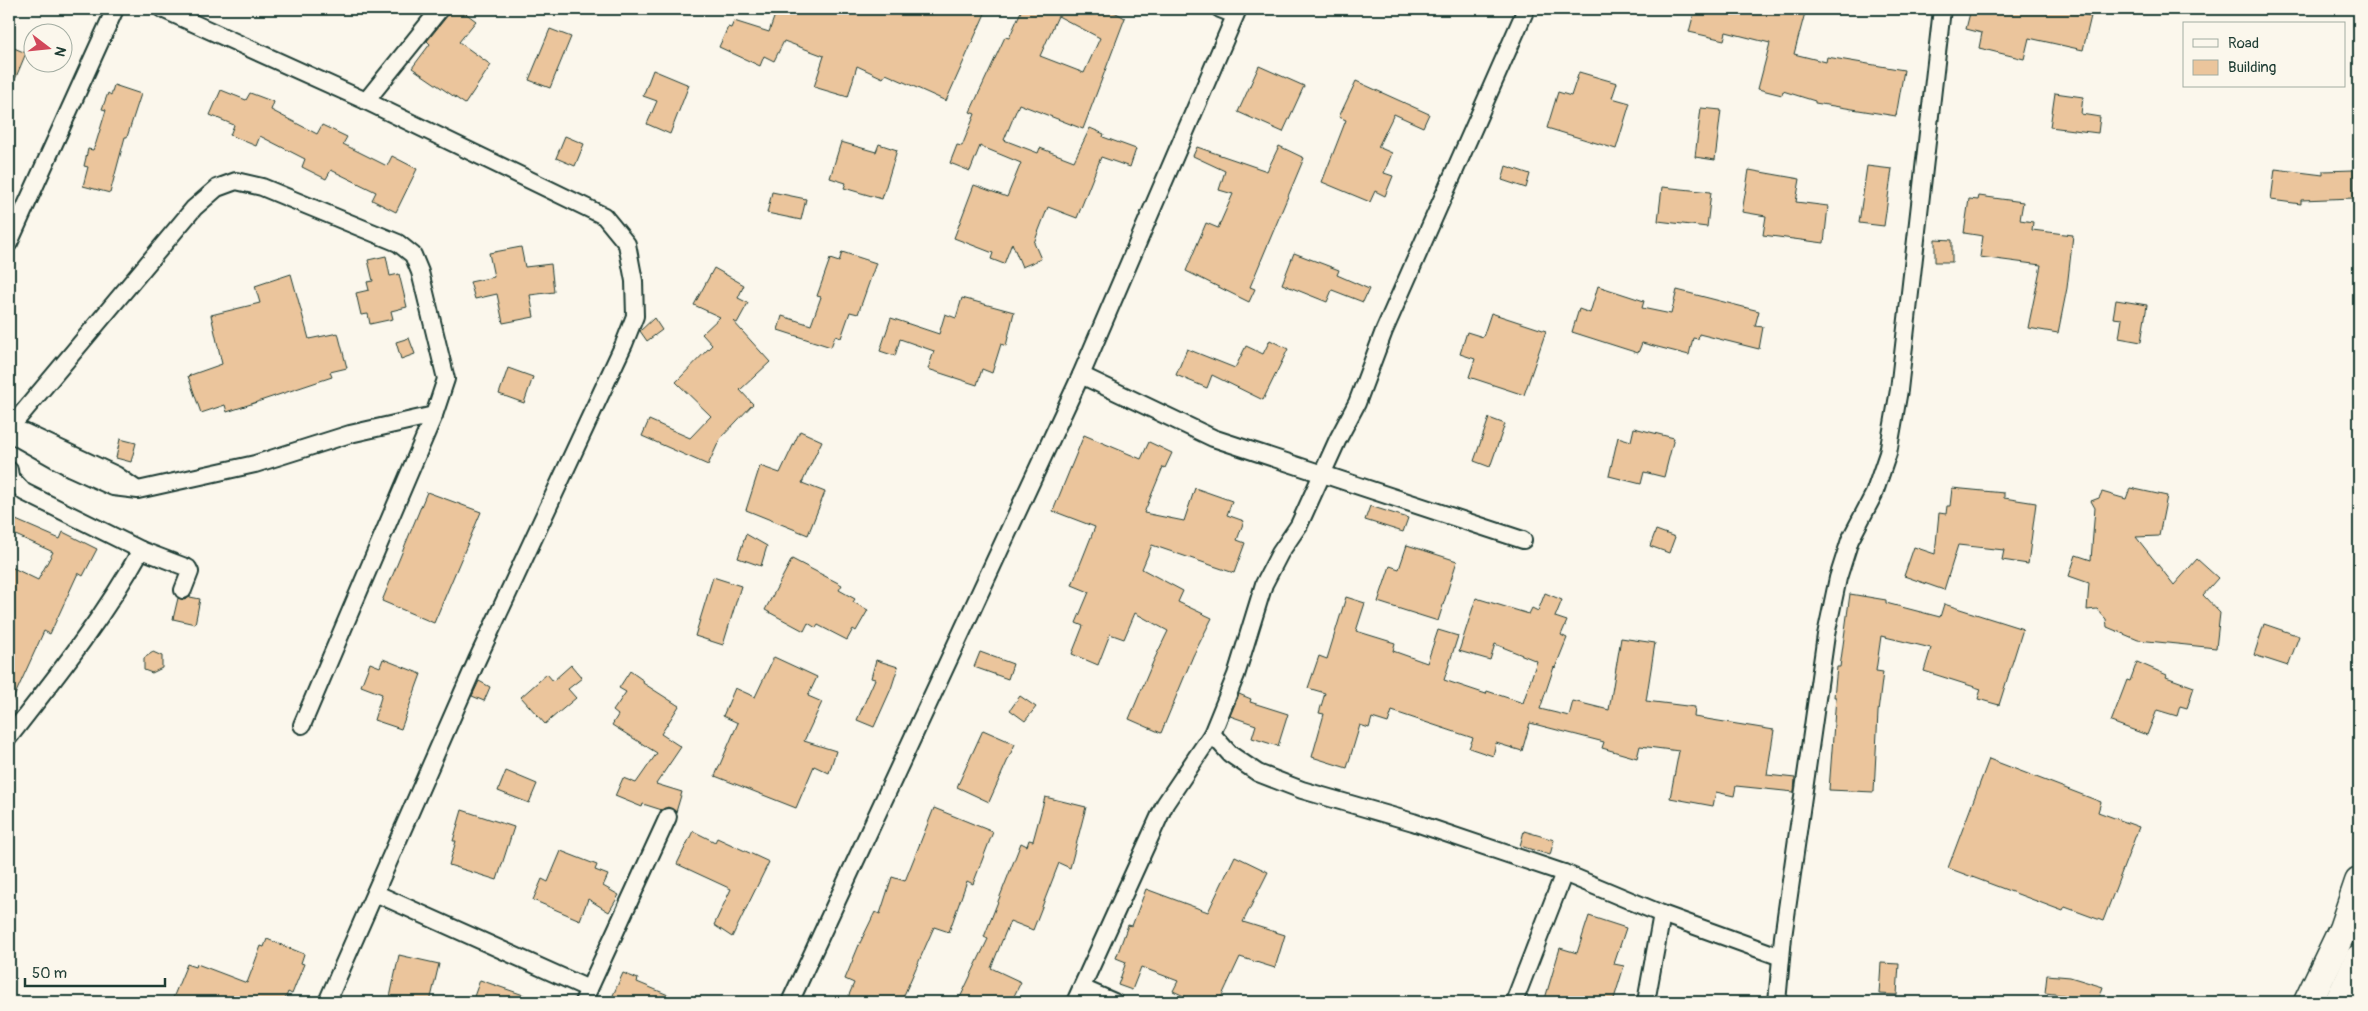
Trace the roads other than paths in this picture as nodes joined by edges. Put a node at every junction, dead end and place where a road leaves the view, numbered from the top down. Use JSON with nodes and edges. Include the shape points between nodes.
{"nodes":[{"id":1,"x":115,"y":9,"type":"edge"},
{"id":2,"x":162,"y":9,"type":"edge"},
{"id":3,"x":440,"y":9,"type":"edge"},
{"id":4,"x":1220,"y":9,"type":"edge"},
{"id":5,"x":1526,"y":9,"type":"edge"},
{"id":6,"x":1942,"y":9,"type":"edge"},
{"id":7,"x":1237,"y":12,"type":"edge"},
{"id":8,"x":366,"y":101,"type":"junction"},
{"id":9,"x":9,"y":243,"type":"edge"},
{"id":10,"x":1081,"y":375,"type":"junction"},
{"id":11,"x":434,"y":415,"type":"junction"},
{"id":12,"x":11,"y":430,"type":"edge"},
{"id":13,"x":9,"y":470,"type":"edge"},
{"id":14,"x":1322,"y":473,"type":"junction"},
{"id":15,"x":1523,"y":540,"type":"dead end"},
{"id":16,"x":141,"y":550,"type":"junction"},
{"id":17,"x":183,"y":590,"type":"dead end"},
{"id":18,"x":302,"y":725,"type":"dead end"},
{"id":19,"x":1212,"y":734,"type":"junction"},
{"id":20,"x":9,"y":737,"type":"edge"},
{"id":21,"x":668,"y":817,"type":"dead end"},
{"id":22,"x":1564,"y":874,"type":"junction"},
{"id":23,"x":2359,"y":882,"type":"edge"},
{"id":24,"x":375,"y":893,"type":"junction"},
{"id":25,"x":1662,"y":914,"type":"junction"},
{"id":26,"x":1781,"y":957,"type":"junction"},
{"id":27,"x":2359,"y":959,"type":"edge"},
{"id":28,"x":1079,"y":995,"type":"edge"},
{"id":29,"x":586,"y":996,"type":"edge"},
{"id":30,"x":326,"y":1002,"type":"edge"},
{"id":31,"x":790,"y":1002,"type":"edge"},
{"id":32,"x":1114,"y":1002,"type":"edge"},
{"id":33,"x":1514,"y":1002,"type":"edge"},
{"id":34,"x":1646,"y":1002,"type":"edge"},
{"id":35,"x":1777,"y":1002,"type":"edge"},
{"id":36,"x":2308,"y":1002,"type":"edge"},
{"id":37,"x":2339,"y":1002,"type":"edge"}],
"edges":[{"from":1,"to":9,"type":"street"},
{"from":2,"to":8,"type":"street"},
{"from":3,"to":8,"type":"street"},
{"from":4,"to":7,"type":"street"},
{"from":5,"to":14,"type":"street","via":[[1384,331],[1357,403]]},
{"from":6,"to":26,"type":"street","via":[[1899,390],[1888,452],[1877,486],[1850,540],[1826,635]]},
{"from":7,"to":10,"type":"street"},
{"from":8,"to":24,"type":"street","via":[[604,216],[627,244],[634,281],[635,316],[477,660]]},
{"from":10,"to":14,"type":"street","via":[[1214,438]]},
{"from":10,"to":31,"type":"street"},
{"from":11,"to":12,"type":"street","via":[[350,434],[255,464],[138,490],[113,487],[71,468],[18,438]]},
{"from":11,"to":12,"type":"street","via":[[446,379],[413,255],[398,243],[262,187],[236,181],[217,188],[194,208]]},
{"from":11,"to":18,"type":"street"},
{"from":13,"to":16,"type":"street","via":[[10,477],[24,492]]},
{"from":14,"to":15,"type":"street"},
{"from":14,"to":19,"type":"street","via":[[1299,525],[1264,584],[1236,675]]},
{"from":16,"to":17,"type":"street","via":[[188,568],[190,572]]},
{"from":16,"to":20,"type":"street","via":[[94,623]]},
{"from":19,"to":22,"type":"street","via":[[1230,754],[1258,773]]},
{"from":19,"to":28,"type":"street","via":[[1165,804]]},
{"from":21,"to":29,"type":"street"},
{"from":22,"to":25,"type":"street"},
{"from":22,"to":33,"type":"street"},
{"from":23,"to":36,"type":"highway","via":[[2343,929]]},
{"from":24,"to":29,"type":"street"},
{"from":24,"to":30,"type":"street"},
{"from":25,"to":26,"type":"street"},
{"from":25,"to":34,"type":"street"},
{"from":26,"to":35,"type":"street"},
{"from":27,"to":37,"type":"highway"},
{"from":28,"to":32,"type":"street"}]}
